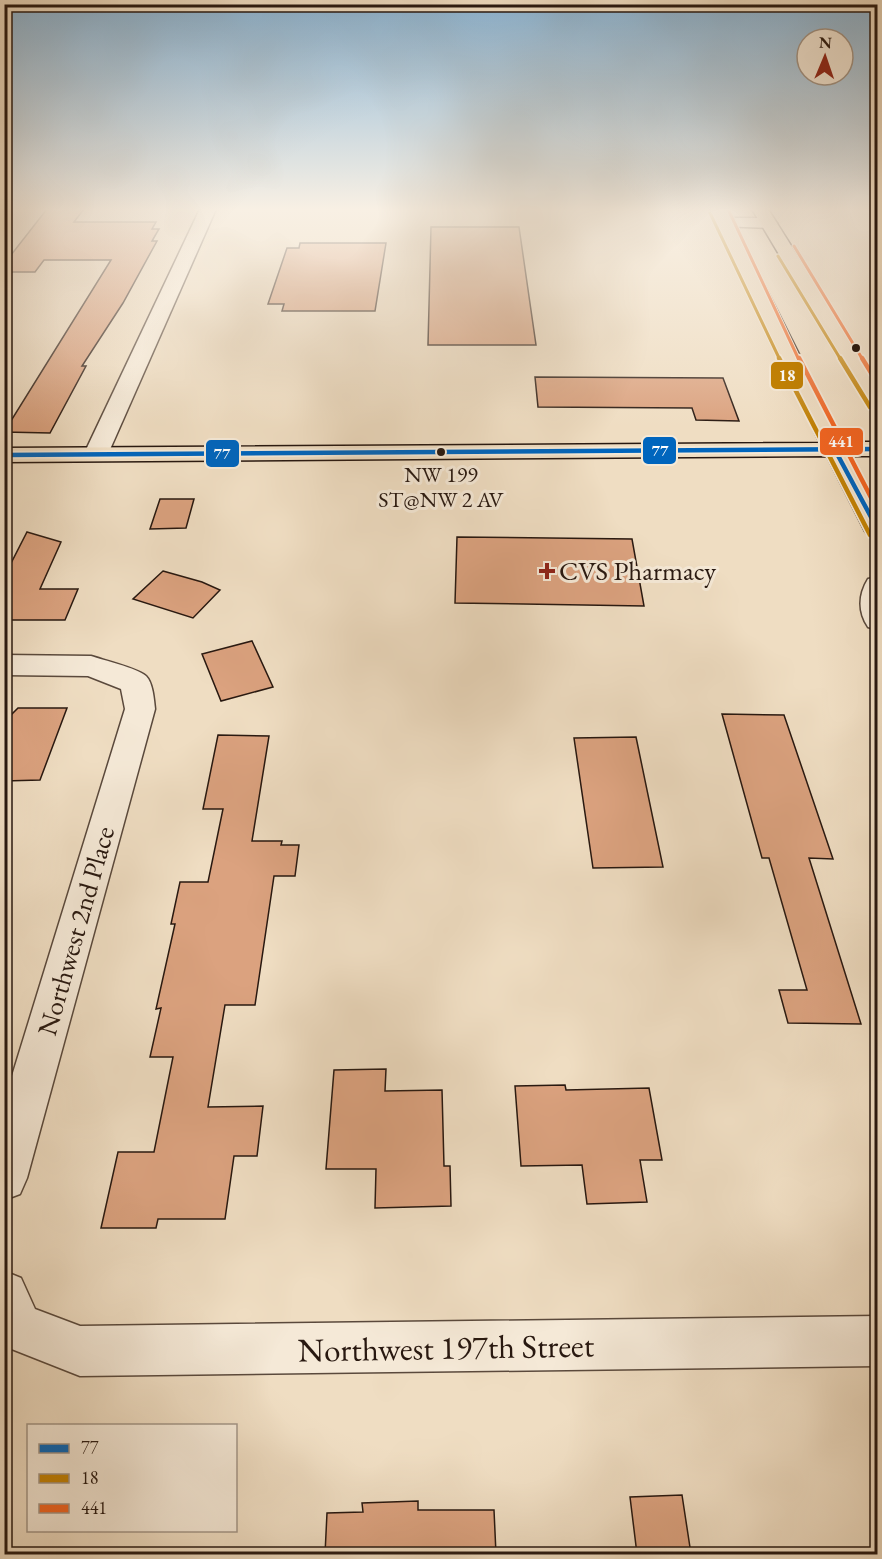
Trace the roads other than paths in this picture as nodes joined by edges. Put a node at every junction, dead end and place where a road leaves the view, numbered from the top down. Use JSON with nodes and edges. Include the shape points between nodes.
{"nodes":[{"id":1,"x":175,"y":282,"type":"edge"},
{"id":2,"x":752,"y":282,"type":"edge"},
{"id":3,"x":805,"y":282,"type":"edge"},
{"id":4,"x":878,"y":402,"type":"edge"},
{"id":5,"x":878,"y":449,"type":"edge"},
{"id":6,"x":835,"y":450,"type":"junction"},
{"id":7,"x":96,"y":454,"type":"junction"},
{"id":8,"x":4,"y":455,"type":"edge"},
{"id":9,"x":878,"y":531,"type":"edge"},
{"id":10,"x":878,"y":585,"type":"edge"},
{"id":11,"x":878,"y":621,"type":"edge"},
{"id":12,"x":4,"y":665,"type":"edge"},
{"id":13,"x":4,"y":1178,"type":"edge"},
{"id":14,"x":11,"y":1311,"type":"edge"},
{"id":15,"x":878,"y":1341,"type":"edge"}],
"edges":[{"from":1,"to":7,"type":"street"},
{"from":2,"to":6,"type":"main road"},
{"from":3,"to":4,"type":"main road"},
{"from":5,"to":6,"type":"main road"},
{"from":6,"to":7,"type":"main road"},
{"from":6,"to":9,"type":"main road"},
{"from":7,"to":8,"type":"main road"},
{"from":10,"to":11,"type":"street","via":[[873,609]]},
{"from":12,"to":13,"type":"street","name":"Northwest 2nd Place","via":[[91,666],[135,683],[140,708]]},
{"from":14,"to":15,"type":"street","name":"Northwest 197th Street","via":[[80,1350]]}]}
